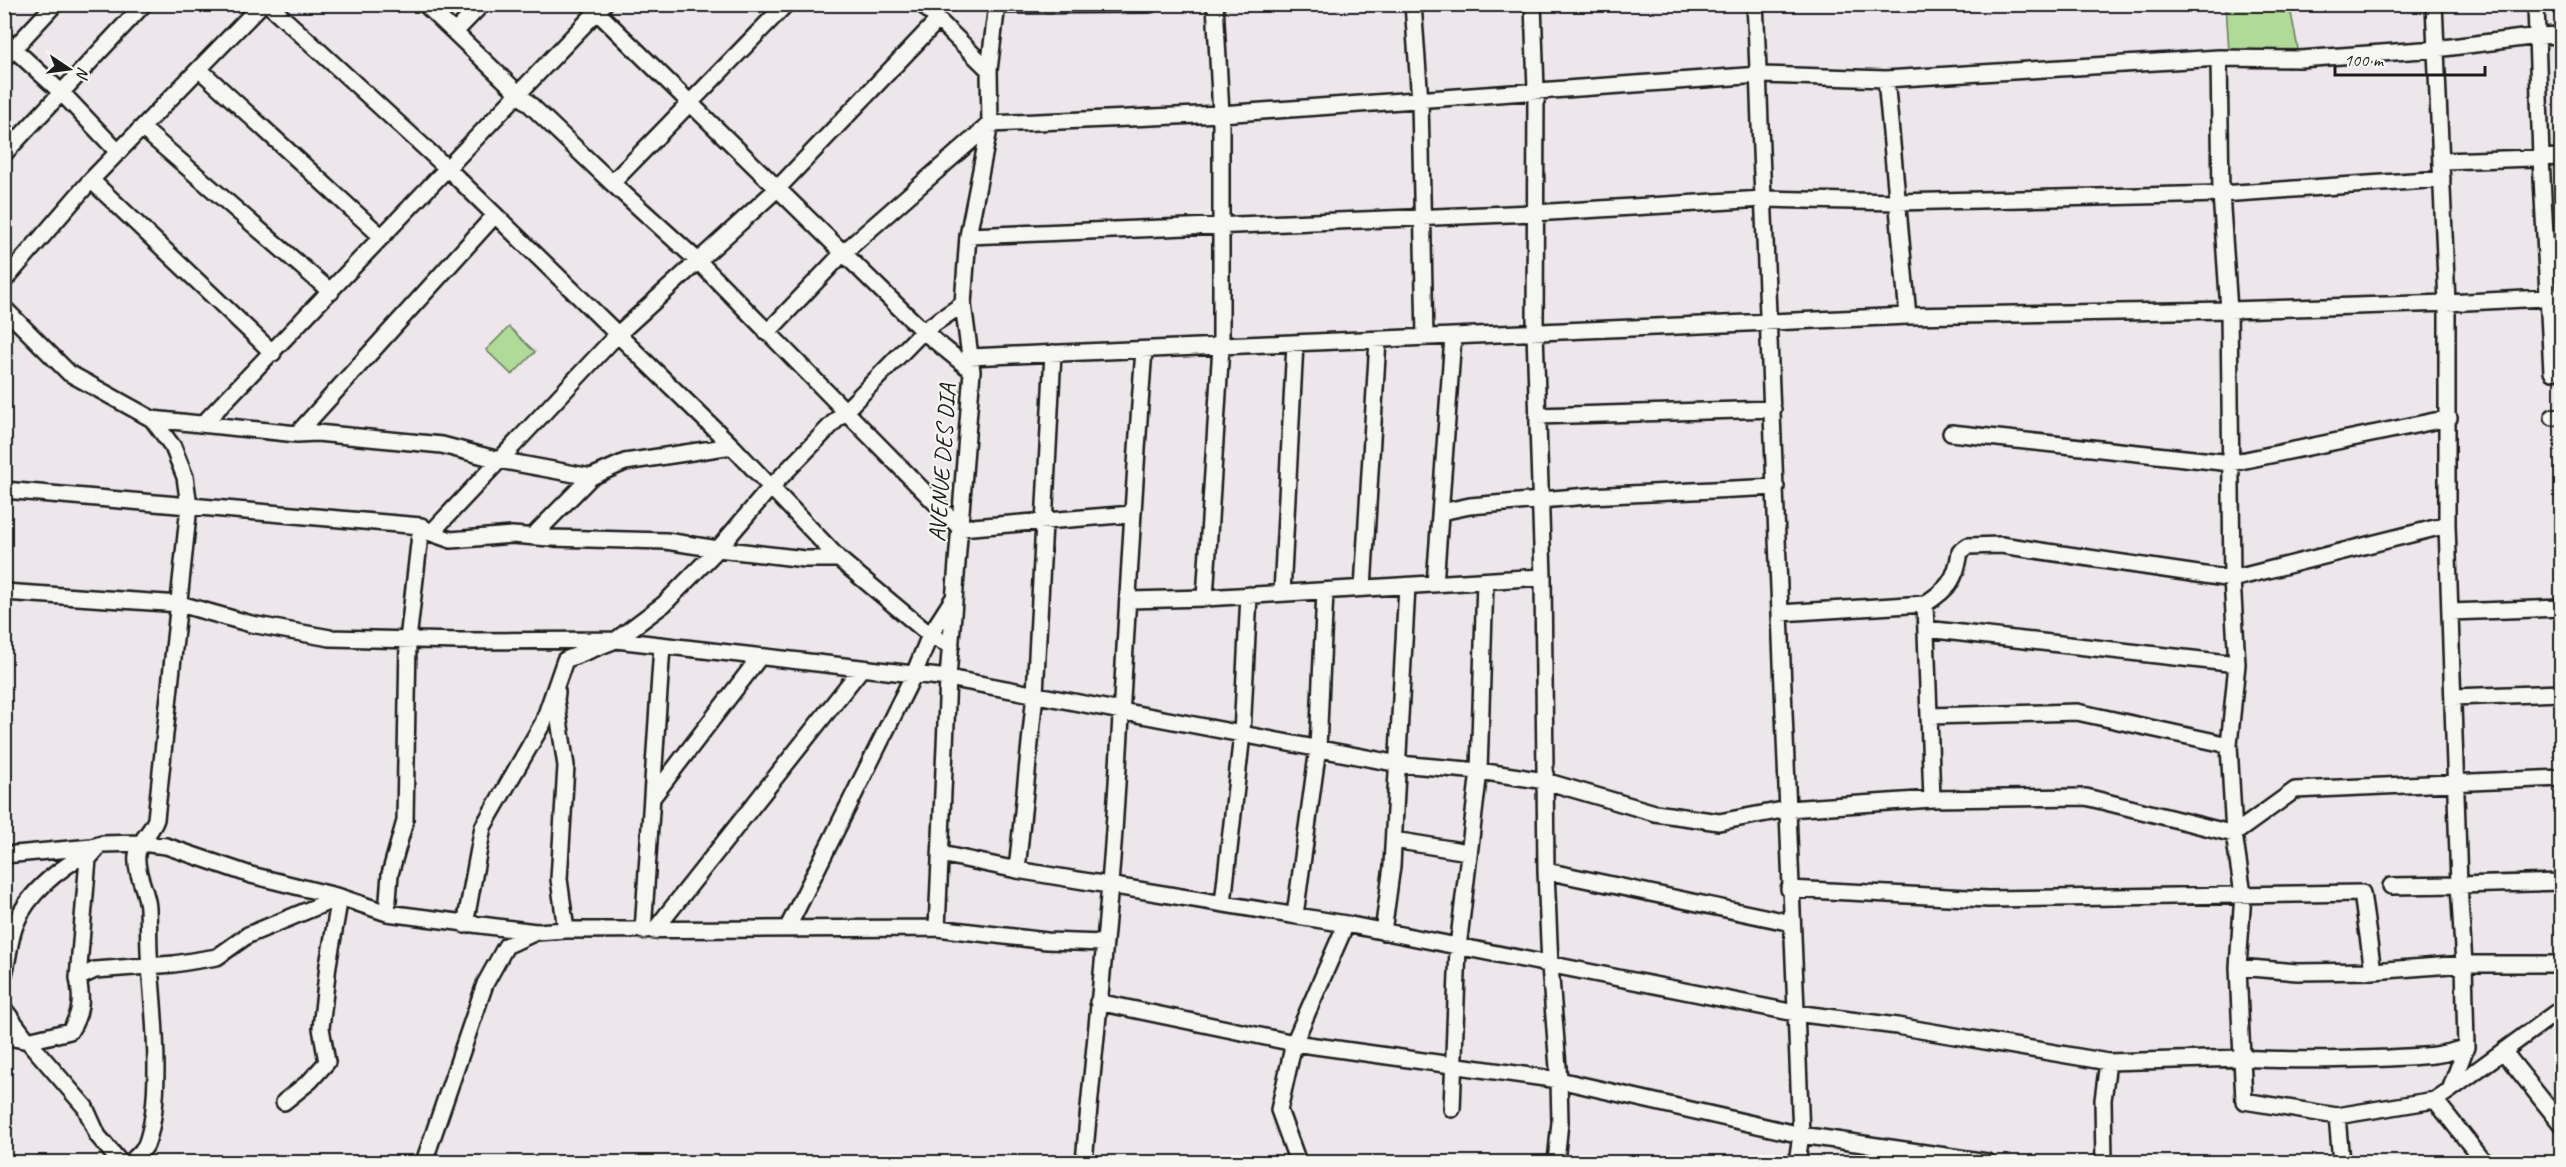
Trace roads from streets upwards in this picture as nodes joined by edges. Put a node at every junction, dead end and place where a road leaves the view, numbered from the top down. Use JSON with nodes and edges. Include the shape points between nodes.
{"nodes":[{"id":1,"x":55,"y":4,"type":"edge"},
{"id":2,"x":144,"y":4,"type":"edge"},
{"id":3,"x":262,"y":4,"type":"edge"},
{"id":4,"x":268,"y":4,"type":"edge"},
{"id":5,"x":424,"y":4,"type":"edge"},
{"id":6,"x":482,"y":4,"type":"edge"},
{"id":7,"x":786,"y":4,"type":"edge"},
{"id":8,"x":922,"y":4,"type":"edge"},
{"id":9,"x":1150,"y":4,"type":"edge"},
{"id":10,"x":1215,"y":4,"type":"edge"},
{"id":11,"x":1413,"y":4,"type":"edge"},
{"id":12,"x":1533,"y":4,"type":"edge"},
{"id":13,"x":1755,"y":4,"type":"edge"},
{"id":14,"x":2434,"y":4,"type":"edge"},
{"id":15,"x":2536,"y":4,"type":"edge"},
{"id":16,"x":997,"y":5,"type":"edge"},
{"id":17,"x":596,"y":7,"type":"edge"},
{"id":18,"x":937,"y":21,"type":"junction"},
{"id":19,"x":455,"y":32,"type":"junction"},
{"id":20,"x":2562,"y":35,"type":"edge"},
{"id":21,"x":2538,"y":36,"type":"junction"},
{"id":22,"x":8,"y":49,"type":"edge"},
{"id":23,"x":2436,"y":49,"type":"junction"},
{"id":24,"x":2219,"y":58,"type":"junction"},
{"id":25,"x":199,"y":69,"type":"junction"},
{"id":26,"x":989,"y":70,"type":"junction"},
{"id":27,"x":1760,"y":75,"type":"junction"},
{"id":28,"x":1886,"y":79,"type":"junction"},
{"id":29,"x":1536,"y":90,"type":"junction"},
{"id":30,"x":62,"y":93,"type":"junction"},
{"id":31,"x":518,"y":94,"type":"junction"},
{"id":32,"x":1420,"y":101,"type":"junction"},
{"id":33,"x":691,"y":104,"type":"junction"},
{"id":34,"x":1221,"y":114,"type":"junction"},
{"id":35,"x":990,"y":124,"type":"junction"},
{"id":36,"x":142,"y":128,"type":"junction"},
{"id":37,"x":118,"y":152,"type":"junction"},
{"id":38,"x":4,"y":154,"type":"edge"},
{"id":39,"x":2562,"y":157,"type":"edge"},
{"id":40,"x":2541,"y":158,"type":"junction"},
{"id":41,"x":2442,"y":161,"type":"junction"},
{"id":42,"x":447,"y":168,"type":"junction"},
{"id":43,"x":2442,"y":179,"type":"junction"},
{"id":44,"x":91,"y":180,"type":"junction"},
{"id":45,"x":612,"y":183,"type":"junction"},
{"id":46,"x":777,"y":189,"type":"junction"},
{"id":47,"x":2221,"y":194,"type":"junction"},
{"id":48,"x":1763,"y":199,"type":"junction"},
{"id":49,"x":1896,"y":202,"type":"junction"},
{"id":50,"x":1534,"y":213,"type":"junction"},
{"id":51,"x":495,"y":215,"type":"junction"},
{"id":52,"x":1421,"y":218,"type":"junction"},
{"id":53,"x":1220,"y":225,"type":"junction"},
{"id":54,"x":969,"y":236,"type":"junction"},
{"id":55,"x":382,"y":237,"type":"junction"},
{"id":56,"x":843,"y":253,"type":"junction"},
{"id":57,"x":699,"y":262,"type":"junction"},
{"id":58,"x":4,"y":281,"type":"edge"},
{"id":59,"x":331,"y":292,"type":"junction"},
{"id":60,"x":2556,"y":297,"type":"edge"},
{"id":61,"x":2447,"y":303,"type":"junction"},
{"id":62,"x":963,"y":304,"type":"junction"},
{"id":63,"x":4,"y":308,"type":"edge"},
{"id":64,"x":2229,"y":310,"type":"junction"},
{"id":65,"x":1908,"y":316,"type":"junction"},
{"id":66,"x":1769,"y":323,"type":"junction"},
{"id":67,"x":923,"y":331,"type":"junction"},
{"id":68,"x":1535,"y":332,"type":"junction"},
{"id":69,"x":767,"y":333,"type":"junction"},
{"id":70,"x":617,"y":335,"type":"junction"},
{"id":71,"x":1453,"y":337,"type":"junction"},
{"id":72,"x":1425,"y":338,"type":"junction"},
{"id":73,"x":1378,"y":340,"type":"junction"},
{"id":74,"x":1295,"y":344,"type":"junction"},
{"id":75,"x":1221,"y":346,"type":"junction"},
{"id":76,"x":1144,"y":350,"type":"junction"},
{"id":77,"x":273,"y":353,"type":"junction"},
{"id":78,"x":1053,"y":353,"type":"junction"},
{"id":79,"x":971,"y":364,"type":"junction"},
{"id":80,"x":2552,"y":372,"type":"dead end"},
{"id":81,"x":1773,"y":409,"type":"junction"},
{"id":82,"x":845,"y":411,"type":"junction"},
{"id":83,"x":1538,"y":416,"type":"junction"},
{"id":84,"x":2449,"y":418,"type":"junction"},
{"id":85,"x":152,"y":419,"type":"junction"},
{"id":86,"x":203,"y":424,"type":"junction"},
{"id":87,"x":1951,"y":433,"type":"dead end"},
{"id":88,"x":297,"y":434,"type":"junction"},
{"id":89,"x":732,"y":446,"type":"junction"},
{"id":90,"x":499,"y":460,"type":"junction"},
{"id":91,"x":2231,"y":463,"type":"junction"},
{"id":92,"x":591,"y":477,"type":"junction"},
{"id":93,"x":771,"y":488,"type":"junction"},
{"id":94,"x":1776,"y":488,"type":"junction"},
{"id":95,"x":4,"y":490,"type":"edge"},
{"id":96,"x":1539,"y":501,"type":"junction"},
{"id":97,"x":189,"y":506,"type":"junction"},
{"id":98,"x":1441,"y":512,"type":"junction"},
{"id":99,"x":1132,"y":514,"type":"junction"},
{"id":100,"x":1045,"y":522,"type":"junction"},
{"id":101,"x":2447,"y":525,"type":"junction"},
{"id":102,"x":960,"y":528,"type":"junction"},
{"id":103,"x":426,"y":530,"type":"junction"},
{"id":104,"x":532,"y":537,"type":"junction"},
{"id":105,"x":718,"y":549,"type":"junction"},
{"id":106,"x":839,"y":559,"type":"junction"},
{"id":107,"x":1543,"y":577,"type":"junction"},
{"id":108,"x":2232,"y":579,"type":"junction"},
{"id":109,"x":1485,"y":581,"type":"junction"},
{"id":110,"x":1435,"y":584,"type":"junction"},
{"id":111,"x":1407,"y":586,"type":"junction"},
{"id":112,"x":1363,"y":588,"type":"junction"},
{"id":113,"x":1325,"y":591,"type":"junction"},
{"id":114,"x":4,"y":592,"type":"edge"},
{"id":115,"x":1282,"y":593,"type":"junction"},
{"id":116,"x":1249,"y":595,"type":"junction"},
{"id":117,"x":955,"y":597,"type":"junction"},
{"id":118,"x":1204,"y":598,"type":"junction"},
{"id":119,"x":1129,"y":600,"type":"junction"},
{"id":120,"x":180,"y":604,"type":"junction"},
{"id":121,"x":1925,"y":604,"type":"junction"},
{"id":122,"x":2562,"y":608,"type":"edge"},
{"id":123,"x":2450,"y":612,"type":"junction"},
{"id":124,"x":1780,"y":613,"type":"junction"},
{"id":125,"x":1926,"y":629,"type":"junction"},
{"id":126,"x":930,"y":634,"type":"junction"},
{"id":127,"x":408,"y":640,"type":"junction"},
{"id":128,"x":616,"y":640,"type":"junction"},
{"id":129,"x":662,"y":646,"type":"junction"},
{"id":130,"x":951,"y":646,"type":"junction"},
{"id":131,"x":759,"y":658,"type":"junction"},
{"id":132,"x":565,"y":660,"type":"junction"},
{"id":133,"x":2237,"y":664,"type":"junction"},
{"id":134,"x":861,"y":669,"type":"junction"},
{"id":135,"x":914,"y":674,"type":"junction"},
{"id":136,"x":948,"y":678,"type":"junction"},
{"id":137,"x":2562,"y":693,"type":"edge"},
{"id":138,"x":1035,"y":694,"type":"junction"},
{"id":139,"x":2453,"y":697,"type":"junction"},
{"id":140,"x":1119,"y":710,"type":"junction"},
{"id":141,"x":1929,"y":716,"type":"junction"},
{"id":142,"x":1242,"y":734,"type":"junction"},
{"id":143,"x":2229,"y":745,"type":"junction"},
{"id":144,"x":1318,"y":748,"type":"junction"},
{"id":145,"x":1399,"y":764,"type":"junction"},
{"id":146,"x":1479,"y":771,"type":"junction"},
{"id":147,"x":2562,"y":778,"type":"edge"},
{"id":148,"x":1545,"y":781,"type":"junction"},
{"id":149,"x":2455,"y":784,"type":"junction"},
{"id":150,"x":652,"y":798,"type":"junction"},
{"id":151,"x":1932,"y":799,"type":"junction"},
{"id":152,"x":1788,"y":809,"type":"junction"},
{"id":153,"x":2234,"y":834,"type":"junction"},
{"id":154,"x":1394,"y":840,"type":"junction"},
{"id":155,"x":141,"y":843,"type":"junction"},
{"id":156,"x":102,"y":844,"type":"junction"},
{"id":157,"x":1468,"y":852,"type":"junction"},
{"id":158,"x":941,"y":854,"type":"junction"},
{"id":159,"x":4,"y":855,"type":"edge"},
{"id":160,"x":1017,"y":870,"type":"junction"},
{"id":161,"x":1546,"y":871,"type":"junction"},
{"id":162,"x":2562,"y":882,"type":"edge"},
{"id":163,"x":1110,"y":885,"type":"junction"},
{"id":164,"x":2459,"y":885,"type":"junction"},
{"id":165,"x":2391,"y":886,"type":"dead end"},
{"id":166,"x":1789,"y":889,"type":"junction"},
{"id":167,"x":2243,"y":894,"type":"junction"},
{"id":168,"x":340,"y":897,"type":"junction"},
{"id":169,"x":1223,"y":903,"type":"junction"},
{"id":170,"x":387,"y":913,"type":"junction"},
{"id":171,"x":1294,"y":915,"type":"junction"},
{"id":172,"x":1792,"y":923,"type":"junction"},
{"id":173,"x":1346,"y":924,"type":"junction"},
{"id":174,"x":465,"y":925,"type":"junction"},
{"id":175,"x":938,"y":928,"type":"junction"},
{"id":176,"x":788,"y":929,"type":"junction"},
{"id":177,"x":566,"y":930,"type":"junction"},
{"id":178,"x":649,"y":931,"type":"junction"},
{"id":179,"x":536,"y":932,"type":"junction"},
{"id":180,"x":1383,"y":932,"type":"junction"},
{"id":181,"x":1103,"y":943,"type":"junction"},
{"id":182,"x":1458,"y":947,"type":"junction"},
{"id":183,"x":2464,"y":964,"type":"junction"},
{"id":184,"x":2562,"y":964,"type":"edge"},
{"id":185,"x":150,"y":966,"type":"junction"},
{"id":186,"x":1550,"y":966,"type":"junction"},
{"id":187,"x":2238,"y":967,"type":"junction"},
{"id":188,"x":2373,"y":971,"type":"junction"},
{"id":189,"x":4,"y":974,"type":"edge"},
{"id":190,"x":78,"y":978,"type":"junction"},
{"id":191,"x":1098,"y":1002,"type":"junction"},
{"id":192,"x":2562,"y":1008,"type":"edge"},
{"id":193,"x":4,"y":1010,"type":"edge"},
{"id":194,"x":1795,"y":1013,"type":"junction"},
{"id":195,"x":4,"y":1036,"type":"edge"},
{"id":196,"x":28,"y":1041,"type":"junction"},
{"id":197,"x":1294,"y":1042,"type":"junction"},
{"id":198,"x":2466,"y":1047,"type":"junction"},
{"id":199,"x":2504,"y":1052,"type":"junction"},
{"id":200,"x":2242,"y":1058,"type":"junction"},
{"id":201,"x":2108,"y":1062,"type":"junction"},
{"id":202,"x":1454,"y":1066,"type":"junction"},
{"id":203,"x":1559,"y":1080,"type":"junction"},
{"id":204,"x":2450,"y":1090,"type":"junction"},
{"id":205,"x":2435,"y":1100,"type":"junction"},
{"id":206,"x":284,"y":1102,"type":"dead end"},
{"id":207,"x":1452,"y":1109,"type":"dead end"},
{"id":208,"x":2337,"y":1116,"type":"junction"},
{"id":209,"x":2562,"y":1125,"type":"edge"},
{"id":210,"x":1801,"y":1135,"type":"junction"},
{"id":211,"x":1910,"y":1157,"type":"edge"},
{"id":212,"x":120,"y":1162,"type":"edge"},
{"id":213,"x":131,"y":1162,"type":"edge"},
{"id":214,"x":424,"y":1162,"type":"edge"},
{"id":215,"x":1084,"y":1162,"type":"edge"},
{"id":216,"x":1298,"y":1162,"type":"edge"},
{"id":217,"x":1556,"y":1162,"type":"edge"},
{"id":218,"x":1797,"y":1162,"type":"edge"},
{"id":219,"x":1987,"y":1162,"type":"edge"},
{"id":220,"x":2104,"y":1162,"type":"edge"},
{"id":221,"x":2341,"y":1162,"type":"edge"},
{"id":222,"x":2484,"y":1162,"type":"edge"}],
"edges":[{"from":1,"to":22,"type":"street"},
{"from":2,"to":30,"type":"street"},
{"from":3,"to":25,"type":"street"},
{"from":4,"to":42,"type":"street"},
{"from":5,"to":19,"type":"street"},
{"from":6,"to":19,"type":"street"},
{"from":7,"to":33,"type":"street"},
{"from":8,"to":18,"type":"street"},
{"from":9,"to":16,"type":"street"},
{"from":10,"to":34,"type":"street"},
{"from":11,"to":32,"type":"street"},
{"from":12,"to":29,"type":"street"},
{"from":13,"to":27,"type":"street"},
{"from":14,"to":23,"type":"street"},
{"from":15,"to":21,"type":"street"},
{"from":16,"to":26,"type":"street","name":"AVENUE DES DIA"},
{"from":17,"to":31,"type":"street"},
{"from":17,"to":33,"type":"street"},
{"from":18,"to":26,"type":"street"},
{"from":18,"to":46,"type":"street"},
{"from":19,"to":31,"type":"street"},
{"from":20,"to":21,"type":"street"},
{"from":21,"to":23,"type":"street"},
{"from":21,"to":40,"type":"street"},
{"from":22,"to":30,"type":"street"},
{"from":23,"to":24,"type":"street","via":[[2300,59]]},
{"from":23,"to":41,"type":"street"},
{"from":24,"to":28,"type":"street"},
{"from":24,"to":47,"type":"street"},
{"from":25,"to":36,"type":"street"},
{"from":25,"to":55,"type":"street"},
{"from":26,"to":35,"type":"street","name":"AVENUE DES DIA"},
{"from":27,"to":28,"type":"street"},
{"from":27,"to":29,"type":"street"},
{"from":27,"to":48,"type":"street"},
{"from":28,"to":49,"type":"street"},
{"from":29,"to":32,"type":"street"},
{"from":29,"to":50,"type":"street"},
{"from":30,"to":37,"type":"street"},
{"from":30,"to":38,"type":"street"},
{"from":31,"to":42,"type":"street"},
{"from":31,"to":45,"type":"street"},
{"from":32,"to":34,"type":"street"},
{"from":32,"to":52,"type":"street"},
{"from":33,"to":45,"type":"street"},
{"from":33,"to":46,"type":"street"},
{"from":34,"to":35,"type":"street"},
{"from":34,"to":53,"type":"street"},
{"from":35,"to":54,"type":"street","name":"AVENUE DES DIA"},
{"from":35,"to":56,"type":"street"},
{"from":36,"to":37,"type":"street"},
{"from":36,"to":59,"type":"street"},
{"from":37,"to":44,"type":"street"},
{"from":39,"to":40,"type":"street"},
{"from":40,"to":41,"type":"street"},
{"from":40,"to":60,"type":"street"},
{"from":41,"to":43,"type":"street"},
{"from":42,"to":51,"type":"street"},
{"from":42,"to":55,"type":"street"},
{"from":43,"to":47,"type":"street"},
{"from":43,"to":61,"type":"street"},
{"from":44,"to":58,"type":"street"},
{"from":44,"to":77,"type":"street"},
{"from":45,"to":57,"type":"street"},
{"from":46,"to":56,"type":"street"},
{"from":46,"to":57,"type":"street"},
{"from":47,"to":49,"type":"street"},
{"from":47,"to":64,"type":"street"},
{"from":48,"to":49,"type":"street"},
{"from":48,"to":50,"type":"street"},
{"from":48,"to":66,"type":"street"},
{"from":49,"to":65,"type":"street"},
{"from":50,"to":52,"type":"street"},
{"from":50,"to":68,"type":"street"},
{"from":51,"to":70,"type":"street"},
{"from":51,"to":88,"type":"street"},
{"from":52,"to":53,"type":"street"},
{"from":52,"to":72,"type":"street"},
{"from":53,"to":54,"type":"street"},
{"from":53,"to":75,"type":"street"},
{"from":54,"to":62,"type":"street","name":"AVENUE DES DIA"},
{"from":55,"to":59,"type":"street"},
{"from":56,"to":67,"type":"street"},
{"from":56,"to":69,"type":"street"},
{"from":57,"to":69,"type":"street"},
{"from":57,"to":70,"type":"street"},
{"from":59,"to":77,"type":"street"},
{"from":60,"to":61,"type":"street"},
{"from":60,"to":80,"type":"street"},
{"from":61,"to":64,"type":"street"},
{"from":61,"to":84,"type":"street"},
{"from":62,"to":67,"type":"street"},
{"from":62,"to":79,"type":"street","name":"AVENUE DES DIA"},
{"from":63,"to":85,"type":"street","via":[[69,373]]},
{"from":64,"to":65,"type":"street"},
{"from":64,"to":91,"type":"street"},
{"from":65,"to":66,"type":"street"},
{"from":66,"to":68,"type":"street"},
{"from":66,"to":81,"type":"street"},
{"from":67,"to":79,"type":"street"},
{"from":67,"to":82,"type":"street"},
{"from":68,"to":71,"type":"street"},
{"from":68,"to":83,"type":"street"},
{"from":69,"to":82,"type":"street"},
{"from":70,"to":89,"type":"street"},
{"from":70,"to":90,"type":"street"},
{"from":71,"to":72,"type":"street"},
{"from":71,"to":98,"type":"street"},
{"from":72,"to":73,"type":"street"},
{"from":73,"to":74,"type":"street"},
{"from":73,"to":112,"type":"street"},
{"from":74,"to":75,"type":"street"},
{"from":74,"to":115,"type":"street"},
{"from":75,"to":76,"type":"street"},
{"from":75,"to":118,"type":"street"},
{"from":76,"to":78,"type":"street"},
{"from":76,"to":99,"type":"street"},
{"from":77,"to":86,"type":"street"},
{"from":78,"to":79,"type":"street"},
{"from":78,"to":100,"type":"street"},
{"from":79,"to":102,"type":"street","name":"AVENUE DES DIA"},
{"from":81,"to":83,"type":"street"},
{"from":81,"to":94,"type":"street"},
{"from":82,"to":93,"type":"street"},
{"from":82,"to":102,"type":"street"},
{"from":83,"to":96,"type":"street"},
{"from":84,"to":91,"type":"street"},
{"from":84,"to":101,"type":"street"},
{"from":85,"to":86,"type":"street"},
{"from":85,"to":97,"type":"street","via":[[173,447],[186,477]]},
{"from":86,"to":88,"type":"street"},
{"from":87,"to":91,"type":"street"},
{"from":88,"to":90,"type":"street","via":[[442,445]]},
{"from":89,"to":92,"type":"street","via":[[625,462]]},
{"from":89,"to":93,"type":"street"},
{"from":90,"to":92,"type":"street"},
{"from":90,"to":103,"type":"street"},
{"from":91,"to":108,"type":"street"},
{"from":92,"to":104,"type":"street"},
{"from":93,"to":105,"type":"street"},
{"from":93,"to":106,"type":"street"},
{"from":94,"to":96,"type":"street"},
{"from":94,"to":124,"type":"street"},
{"from":95,"to":97,"type":"street"},
{"from":96,"to":98,"type":"street"},
{"from":96,"to":107,"type":"street"},
{"from":97,"to":103,"type":"street"},
{"from":97,"to":120,"type":"street"},
{"from":98,"to":110,"type":"street"},
{"from":99,"to":100,"type":"street"},
{"from":99,"to":119,"type":"street"},
{"from":100,"to":102,"type":"street"},
{"from":100,"to":138,"type":"street"},
{"from":101,"to":108,"type":"street"},
{"from":101,"to":123,"type":"street"},
{"from":102,"to":117,"type":"street","name":"AVENUE DES DIA"},
{"from":103,"to":104,"type":"street","via":[[451,540]]},
{"from":103,"to":127,"type":"street"},
{"from":104,"to":105,"type":"street","via":[[666,540]]},
{"from":105,"to":106,"type":"street"},
{"from":105,"to":128,"type":"street","via":[[664,604]]},
{"from":106,"to":126,"type":"street"},
{"from":107,"to":109,"type":"street"},
{"from":107,"to":148,"type":"street"},
{"from":108,"to":121,"type":"street","via":[[2001,545],[1968,546],[1960,552],[1957,572],[1948,588]]},
{"from":108,"to":133,"type":"street"},
{"from":109,"to":110,"type":"street"},
{"from":109,"to":146,"type":"street"},
{"from":110,"to":111,"type":"street"},
{"from":111,"to":112,"type":"street"},
{"from":111,"to":145,"type":"street"},
{"from":112,"to":113,"type":"street"},
{"from":113,"to":115,"type":"street"},
{"from":113,"to":144,"type":"street"},
{"from":114,"to":120,"type":"street"},
{"from":115,"to":116,"type":"street"},
{"from":116,"to":118,"type":"street"},
{"from":116,"to":142,"type":"street"},
{"from":117,"to":126,"type":"street"},
{"from":117,"to":130,"type":"street","name":"AVENUE DES DIA"},
{"from":118,"to":119,"type":"street"},
{"from":119,"to":140,"type":"street"},
{"from":120,"to":127,"type":"street","via":[[251,624],[330,638]]},
{"from":120,"to":155,"type":"street","via":[[156,819]]},
{"from":121,"to":124,"type":"street"},
{"from":121,"to":125,"type":"street"},
{"from":122,"to":123,"type":"street"},
{"from":123,"to":139,"type":"street"},
{"from":124,"to":152,"type":"street"},
{"from":125,"to":133,"type":"street"},
{"from":125,"to":141,"type":"street"},
{"from":126,"to":130,"type":"street"},
{"from":126,"to":135,"type":"street"},
{"from":127,"to":128,"type":"street"},
{"from":127,"to":170,"type":"street","via":[[405,821],[390,874]]},
{"from":128,"to":129,"type":"street"},
{"from":128,"to":132,"type":"street"},
{"from":129,"to":131,"type":"street"},
{"from":129,"to":150,"type":"street"},
{"from":130,"to":136,"type":"street","name":"AVENUE DES DIA"},
{"from":131,"to":134,"type":"street"},
{"from":131,"to":150,"type":"street"},
{"from":132,"to":174,"type":"street","via":[[543,723],[483,827]]},
{"from":132,"to":177,"type":"street","via":[[556,700],[566,766],[559,879]]},
{"from":133,"to":143,"type":"street"},
{"from":134,"to":135,"type":"street"},
{"from":134,"to":178,"type":"street"},
{"from":135,"to":136,"type":"street"},
{"from":135,"to":176,"type":"street"},
{"from":136,"to":138,"type":"street"},
{"from":136,"to":158,"type":"street","name":"AVENUE DES DIA"},
{"from":137,"to":139,"type":"street"},
{"from":138,"to":140,"type":"street"},
{"from":138,"to":160,"type":"street"},
{"from":139,"to":149,"type":"street"},
{"from":140,"to":142,"type":"street"},
{"from":140,"to":163,"type":"street"},
{"from":141,"to":143,"type":"street","via":[[2077,712]]},
{"from":141,"to":151,"type":"street"},
{"from":142,"to":144,"type":"street"},
{"from":142,"to":169,"type":"street"},
{"from":143,"to":153,"type":"street"},
{"from":144,"to":145,"type":"street"},
{"from":144,"to":171,"type":"street"},
{"from":145,"to":146,"type":"street"},
{"from":145,"to":154,"type":"street"},
{"from":146,"to":148,"type":"street"},
{"from":146,"to":157,"type":"street"},
{"from":147,"to":149,"type":"street"},
{"from":148,"to":152,"type":"street","via":[[1655,813],[1719,822]]},
{"from":148,"to":161,"type":"street"},
{"from":149,"to":153,"type":"street","via":[[2295,790]]},
{"from":149,"to":164,"type":"street"},
{"from":150,"to":178,"type":"street"},
{"from":151,"to":152,"type":"street"},
{"from":151,"to":153,"type":"street","via":[[2086,797]]},
{"from":152,"to":166,"type":"street"},
{"from":153,"to":167,"type":"street"},
{"from":154,"to":157,"type":"street"},
{"from":154,"to":180,"type":"street"},
{"from":155,"to":156,"type":"street"},
{"from":155,"to":168,"type":"street","via":[[179,849],[251,875]]},
{"from":155,"to":185,"type":"street","via":[[138,875],[148,907]]},
{"from":156,"to":159,"type":"street"},
{"from":156,"to":189,"type":"street","via":[[45,882],[16,923]]},
{"from":156,"to":190,"type":"street","via":[[87,859]]},
{"from":157,"to":182,"type":"street"},
{"from":158,"to":160,"type":"street"},
{"from":158,"to":175,"type":"street","name":"AVENUE DES DIA"},
{"from":160,"to":163,"type":"street"},
{"from":161,"to":172,"type":"street"},
{"from":161,"to":186,"type":"street"},
{"from":162,"to":164,"type":"street"},
{"from":163,"to":169,"type":"street"},
{"from":163,"to":181,"type":"street"},
{"from":164,"to":165,"type":"street"},
{"from":164,"to":183,"type":"street"},
{"from":166,"to":167,"type":"street","via":[[1988,899]]},
{"from":166,"to":172,"type":"street"},
{"from":167,"to":187,"type":"street"},
{"from":167,"to":188,"type":"street","via":[[2362,893]]},
{"from":168,"to":170,"type":"street"},
{"from":168,"to":185,"type":"street","via":[[248,935],[217,957]]},
{"from":168,"to":206,"type":"street","via":[[321,1028],[327,1062]]},
{"from":169,"to":171,"type":"street"},
{"from":170,"to":174,"type":"street"},
{"from":171,"to":173,"type":"street"},
{"from":172,"to":194,"type":"street"},
{"from":173,"to":180,"type":"street"},
{"from":173,"to":197,"type":"street"},
{"from":174,"to":179,"type":"street"},
{"from":175,"to":176,"type":"street"},
{"from":175,"to":181,"type":"street","via":[[1047,941]]},
{"from":176,"to":178,"type":"street"},
{"from":177,"to":178,"type":"street"},
{"from":177,"to":179,"type":"street"},
{"from":179,"to":214,"type":"street","via":[[506,946],[486,984]]},
{"from":180,"to":182,"type":"street"},
{"from":181,"to":191,"type":"street"},
{"from":182,"to":186,"type":"street"},
{"from":182,"to":202,"type":"street"},
{"from":183,"to":184,"type":"street"},
{"from":183,"to":188,"type":"street"},
{"from":183,"to":198,"type":"street"},
{"from":185,"to":190,"type":"street","via":[[95,970]]},
{"from":185,"to":213,"type":"street","via":[[155,1021],[152,1123],[145,1147]]},
{"from":186,"to":194,"type":"street"},
{"from":186,"to":203,"type":"street"},
{"from":187,"to":188,"type":"street","via":[[2297,972]]},
{"from":187,"to":200,"type":"street"},
{"from":190,"to":196,"type":"street","via":[[82,1000],[79,1017],[70,1031]]},
{"from":191,"to":197,"type":"street"},
{"from":191,"to":215,"type":"street"},
{"from":192,"to":199,"type":"street"},
{"from":193,"to":196,"type":"street"},
{"from":194,"to":201,"type":"street"},
{"from":194,"to":210,"type":"street"},
{"from":195,"to":196,"type":"street"},
{"from":196,"to":212,"type":"street","via":[[85,1107],[98,1136]]},
{"from":197,"to":202,"type":"street"},
{"from":197,"to":216,"type":"street","via":[[1279,1110]]},
{"from":198,"to":200,"type":"street","via":[[2446,1055],[2367,1059],[2302,1062]]},
{"from":198,"to":204,"type":"street"},
{"from":199,"to":204,"type":"street"},
{"from":199,"to":209,"type":"street"},
{"from":200,"to":201,"type":"street"},
{"from":200,"to":208,"type":"street","via":[[2244,1101]]},
{"from":201,"to":220,"type":"street","via":[[2103,1100]]},
{"from":202,"to":203,"type":"street"},
{"from":202,"to":207,"type":"street"},
{"from":203,"to":210,"type":"street"},
{"from":203,"to":217,"type":"street"},
{"from":204,"to":205,"type":"street"},
{"from":205,"to":208,"type":"street"},
{"from":205,"to":222,"type":"street"},
{"from":208,"to":221,"type":"street"},
{"from":210,"to":211,"type":"street"},
{"from":210,"to":218,"type":"street"},
{"from":211,"to":219,"type":"street"}]}
